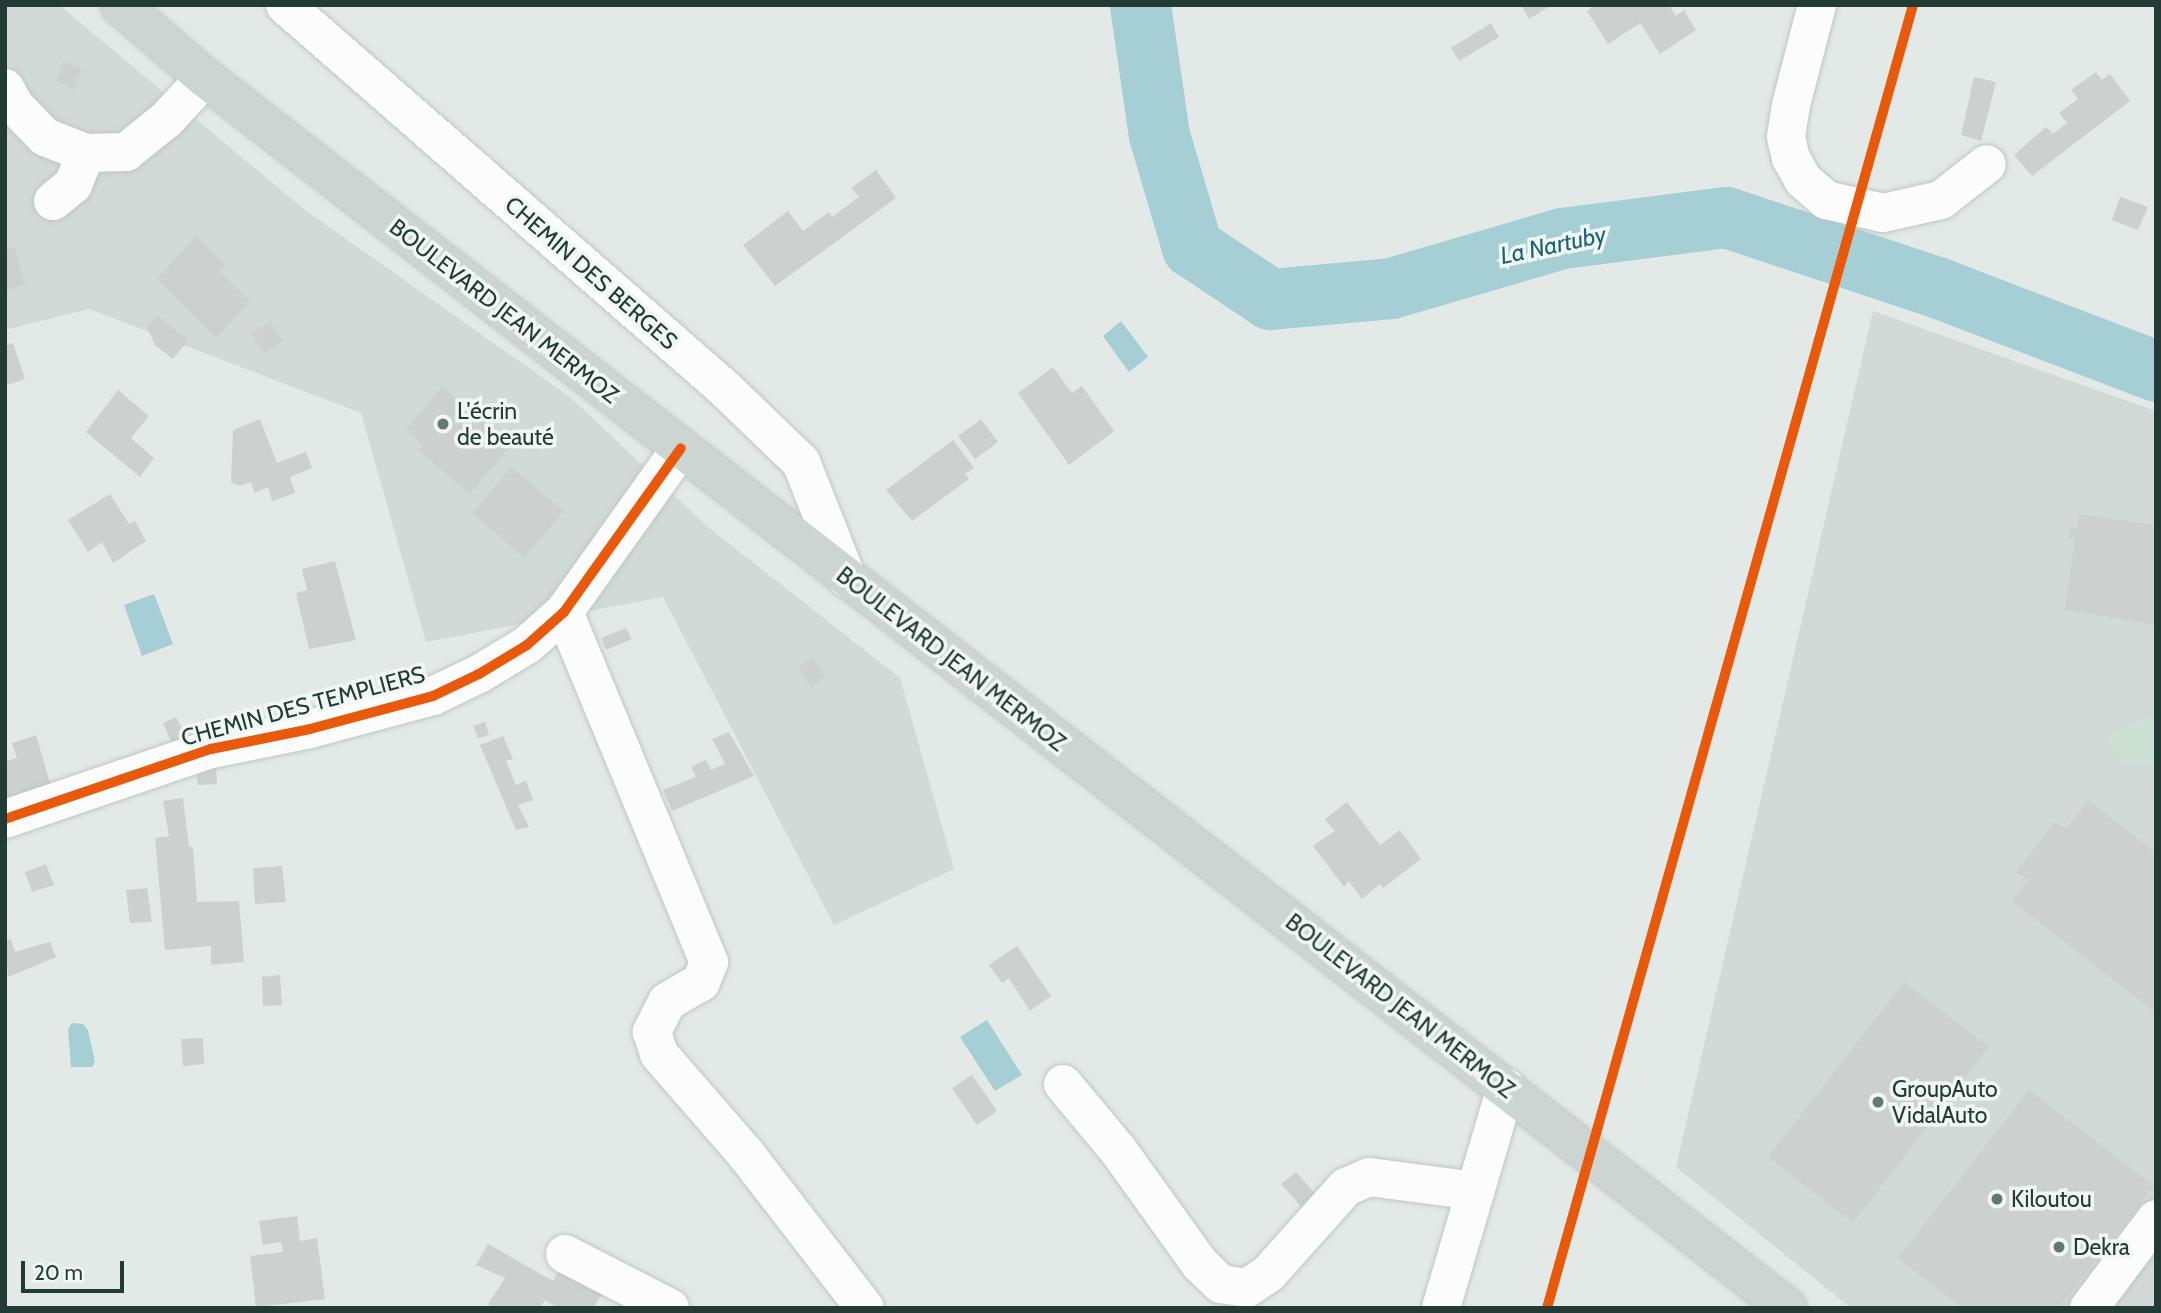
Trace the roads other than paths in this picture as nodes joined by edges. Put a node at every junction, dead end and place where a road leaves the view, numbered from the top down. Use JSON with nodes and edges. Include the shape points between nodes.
{"nodes":[{"id":1,"x":120,"y":5,"type":"edge"},
{"id":2,"x":285,"y":5,"type":"edge"},
{"id":3,"x":1817,"y":5,"type":"edge"},
{"id":4,"x":205,"y":78,"type":"junction"},
{"id":5,"x":5,"y":88,"type":"edge"},
{"id":6,"x":86,"y":153,"type":"junction"},
{"id":7,"x":1987,"y":164,"type":"dead end"},
{"id":8,"x":53,"y":201,"type":"dead end"},
{"id":9,"x":681,"y":448,"type":"junction"},
{"id":10,"x":847,"y":579,"type":"junction"},
{"id":11,"x":564,"y":612,"type":"junction"},
{"id":12,"x":5,"y":819,"type":"edge"},
{"id":13,"x":1063,"y":1084,"type":"dead end"},
{"id":14,"x":1506,"y":1087,"type":"junction"},
{"id":15,"x":1475,"y":1191,"type":"junction"},
{"id":16,"x":2156,"y":1219,"type":"edge"},
{"id":17,"x":565,"y":1254,"type":"dead end"},
{"id":18,"x":670,"y":1308,"type":"edge"},
{"id":19,"x":865,"y":1308,"type":"edge"},
{"id":20,"x":1441,"y":1308,"type":"edge"},
{"id":21,"x":1787,"y":1308,"type":"edge"},
{"id":22,"x":2089,"y":1308,"type":"edge"}],
"edges":[{"from":1,"to":4,"type":"main road","name":"BOULEVARD JEAN MERMOZ"},
{"from":2,"to":10,"type":"street","name":"CHEMIN DES BERGES","via":[[724,388],[801,462]]},
{"from":3,"to":7,"type":"street","via":[[1786,137],[1803,180],[1826,200],[1883,213],[1941,200]]},
{"from":4,"to":6,"type":"street","via":[[167,119],[126,152]]},
{"from":4,"to":9,"type":"main road","name":"BOULEVARD JEAN MERMOZ"},
{"from":5,"to":6,"type":"street","via":[[15,106],[45,137]]},
{"from":6,"to":8,"type":"street","via":[[73,184]]},
{"from":9,"to":10,"type":"main road","name":"BOULEVARD JEAN MERMOZ"},
{"from":9,"to":11,"type":"street","name":"CHEMIN DES TEMPLIERS"},
{"from":10,"to":14,"type":"main road","name":"BOULEVARD JEAN MERMOZ"},
{"from":11,"to":12,"type":"street","name":"CHEMIN DES TEMPLIERS","via":[[527,645],[433,695],[211,750]]},
{"from":11,"to":19,"type":"street","via":[[709,962],[701,982],[667,1002],[652,1032],[659,1054],[745,1153]]},
{"from":13,"to":15,"type":"street","via":[[1118,1150],[1200,1264],[1221,1284],[1247,1288],[1269,1273],[1346,1187],[1369,1177]]},
{"from":14,"to":15,"type":"street"},
{"from":14,"to":21,"type":"main road","name":"BOULEVARD JEAN MERMOZ"},
{"from":15,"to":20,"type":"street"},
{"from":16,"to":22,"type":"street"},
{"from":17,"to":18,"type":"street"}]}
